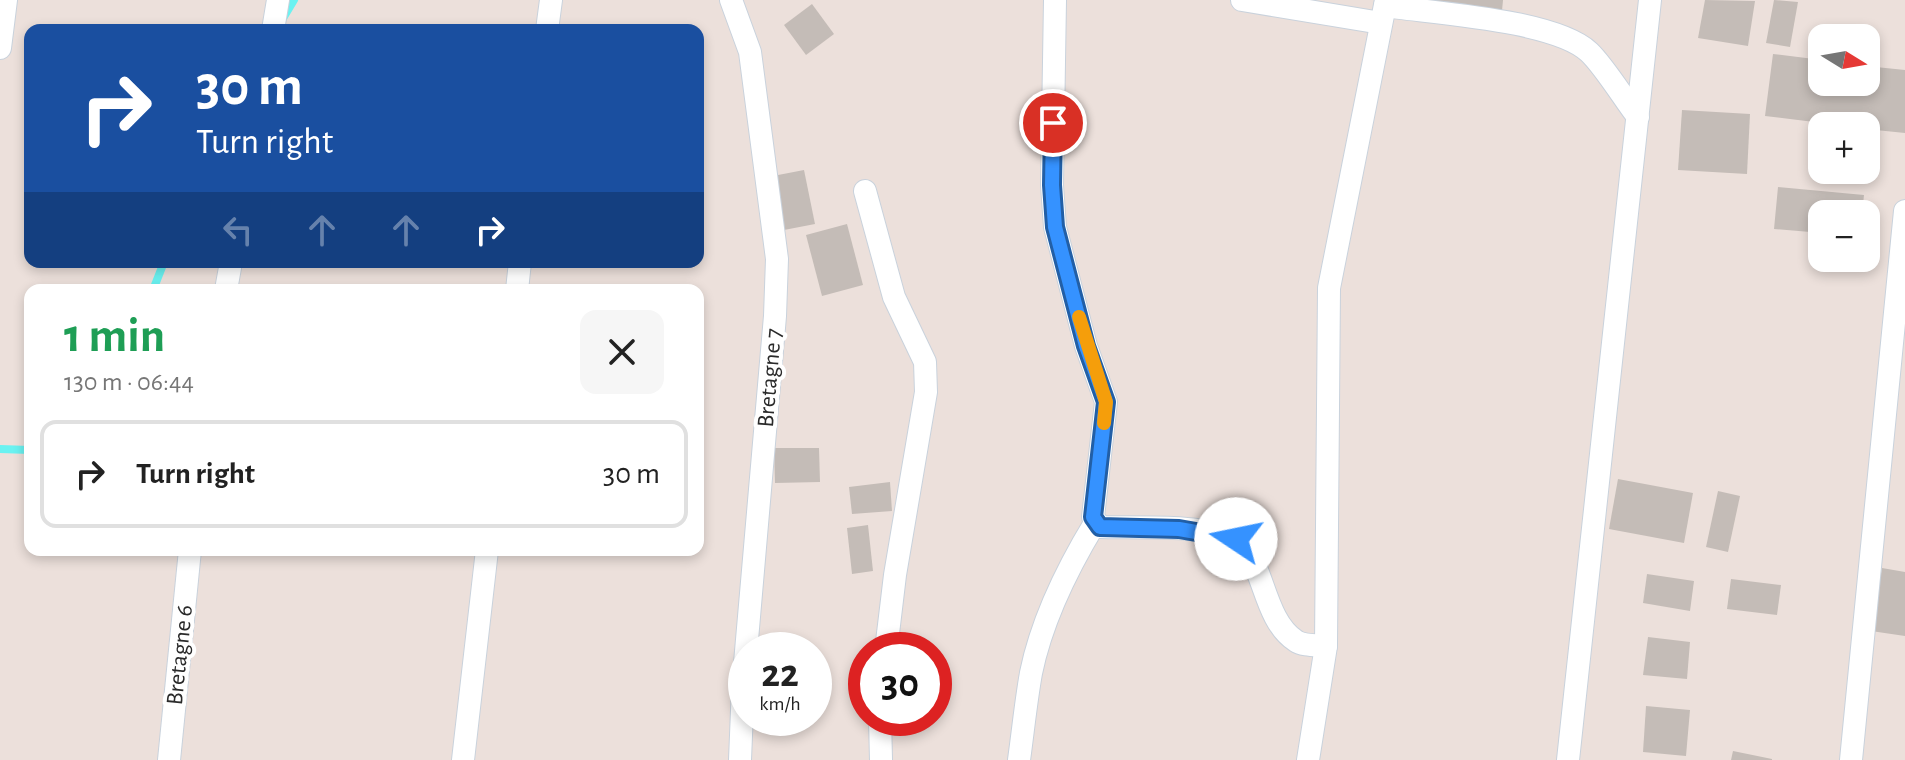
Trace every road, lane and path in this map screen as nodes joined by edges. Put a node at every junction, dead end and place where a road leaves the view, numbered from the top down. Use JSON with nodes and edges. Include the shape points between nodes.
{"nodes":[{"id":1,"x":6,"y":0,"type":"edge"},
{"id":2,"x":278,"y":0,"type":"edge"},
{"id":3,"x":551,"y":0,"type":"edge"},
{"id":4,"x":731,"y":0,"type":"edge"},
{"id":5,"x":1055,"y":0,"type":"edge"},
{"id":6,"x":1242,"y":0,"type":"edge"},
{"id":7,"x":1650,"y":0,"type":"edge"},
{"id":8,"x":1384,"y":10,"type":"edge"},
{"id":9,"x":274,"y":24,"type":"edge"},
{"id":10,"x":548,"y":24,"type":"edge"},
{"id":11,"x":0,"y":48,"type":"edge"},
{"id":12,"x":1638,"y":117,"type":"junction"},
{"id":13,"x":865,"y":191,"type":"dead end"},
{"id":14,"x":1905,"y":211,"type":"edge"},
{"id":15,"x":1095,"y":523,"type":"junction"},
{"id":16,"x":189,"y":556,"type":"edge"},
{"id":17,"x":486,"y":556,"type":"edge"},
{"id":18,"x":888,"y":632,"type":"edge"},
{"id":19,"x":1326,"y":646,"type":"junction"},
{"id":20,"x":880,"y":736,"type":"edge"},
{"id":21,"x":169,"y":760,"type":"edge"},
{"id":22,"x":463,"y":760,"type":"edge"},
{"id":23,"x":740,"y":760,"type":"edge"},
{"id":24,"x":881,"y":760,"type":"edge"},
{"id":25,"x":1019,"y":760,"type":"edge"},
{"id":26,"x":1308,"y":760,"type":"edge"},
{"id":27,"x":1568,"y":760,"type":"edge"},
{"id":28,"x":1851,"y":760,"type":"edge"}],
"edges":[{"from":1,"to":11,"type":"street"},
{"from":2,"to":9,"type":"street"},
{"from":3,"to":10,"type":"street"},
{"from":4,"to":23,"type":"street","name":"Bretagne 7","via":[[750,52],[777,259]]},
{"from":5,"to":15,"type":"street","via":[[1055,227],[1106,402]]},
{"from":6,"to":8,"type":"street"},
{"from":7,"to":12,"type":"street"},
{"from":8,"to":12,"type":"street","via":[[1524,26],[1569,40],[1589,52]]},
{"from":8,"to":19,"type":"street","via":[[1329,288]]},
{"from":12,"to":27,"type":"street"},
{"from":13,"to":18,"type":"street","via":[[894,297],[925,362],[926,392]]},
{"from":14,"to":28,"type":"street"},
{"from":15,"to":19,"type":"street","via":[[1236,539],[1252,557],[1278,622],[1297,642]]},
{"from":15,"to":25,"type":"street","via":[[1055,597],[1032,671]]},
{"from":16,"to":21,"type":"street","name":"Bretagne 6"},
{"from":17,"to":22,"type":"street"},
{"from":19,"to":26,"type":"street"},
{"from":20,"to":24,"type":"street"}]}
